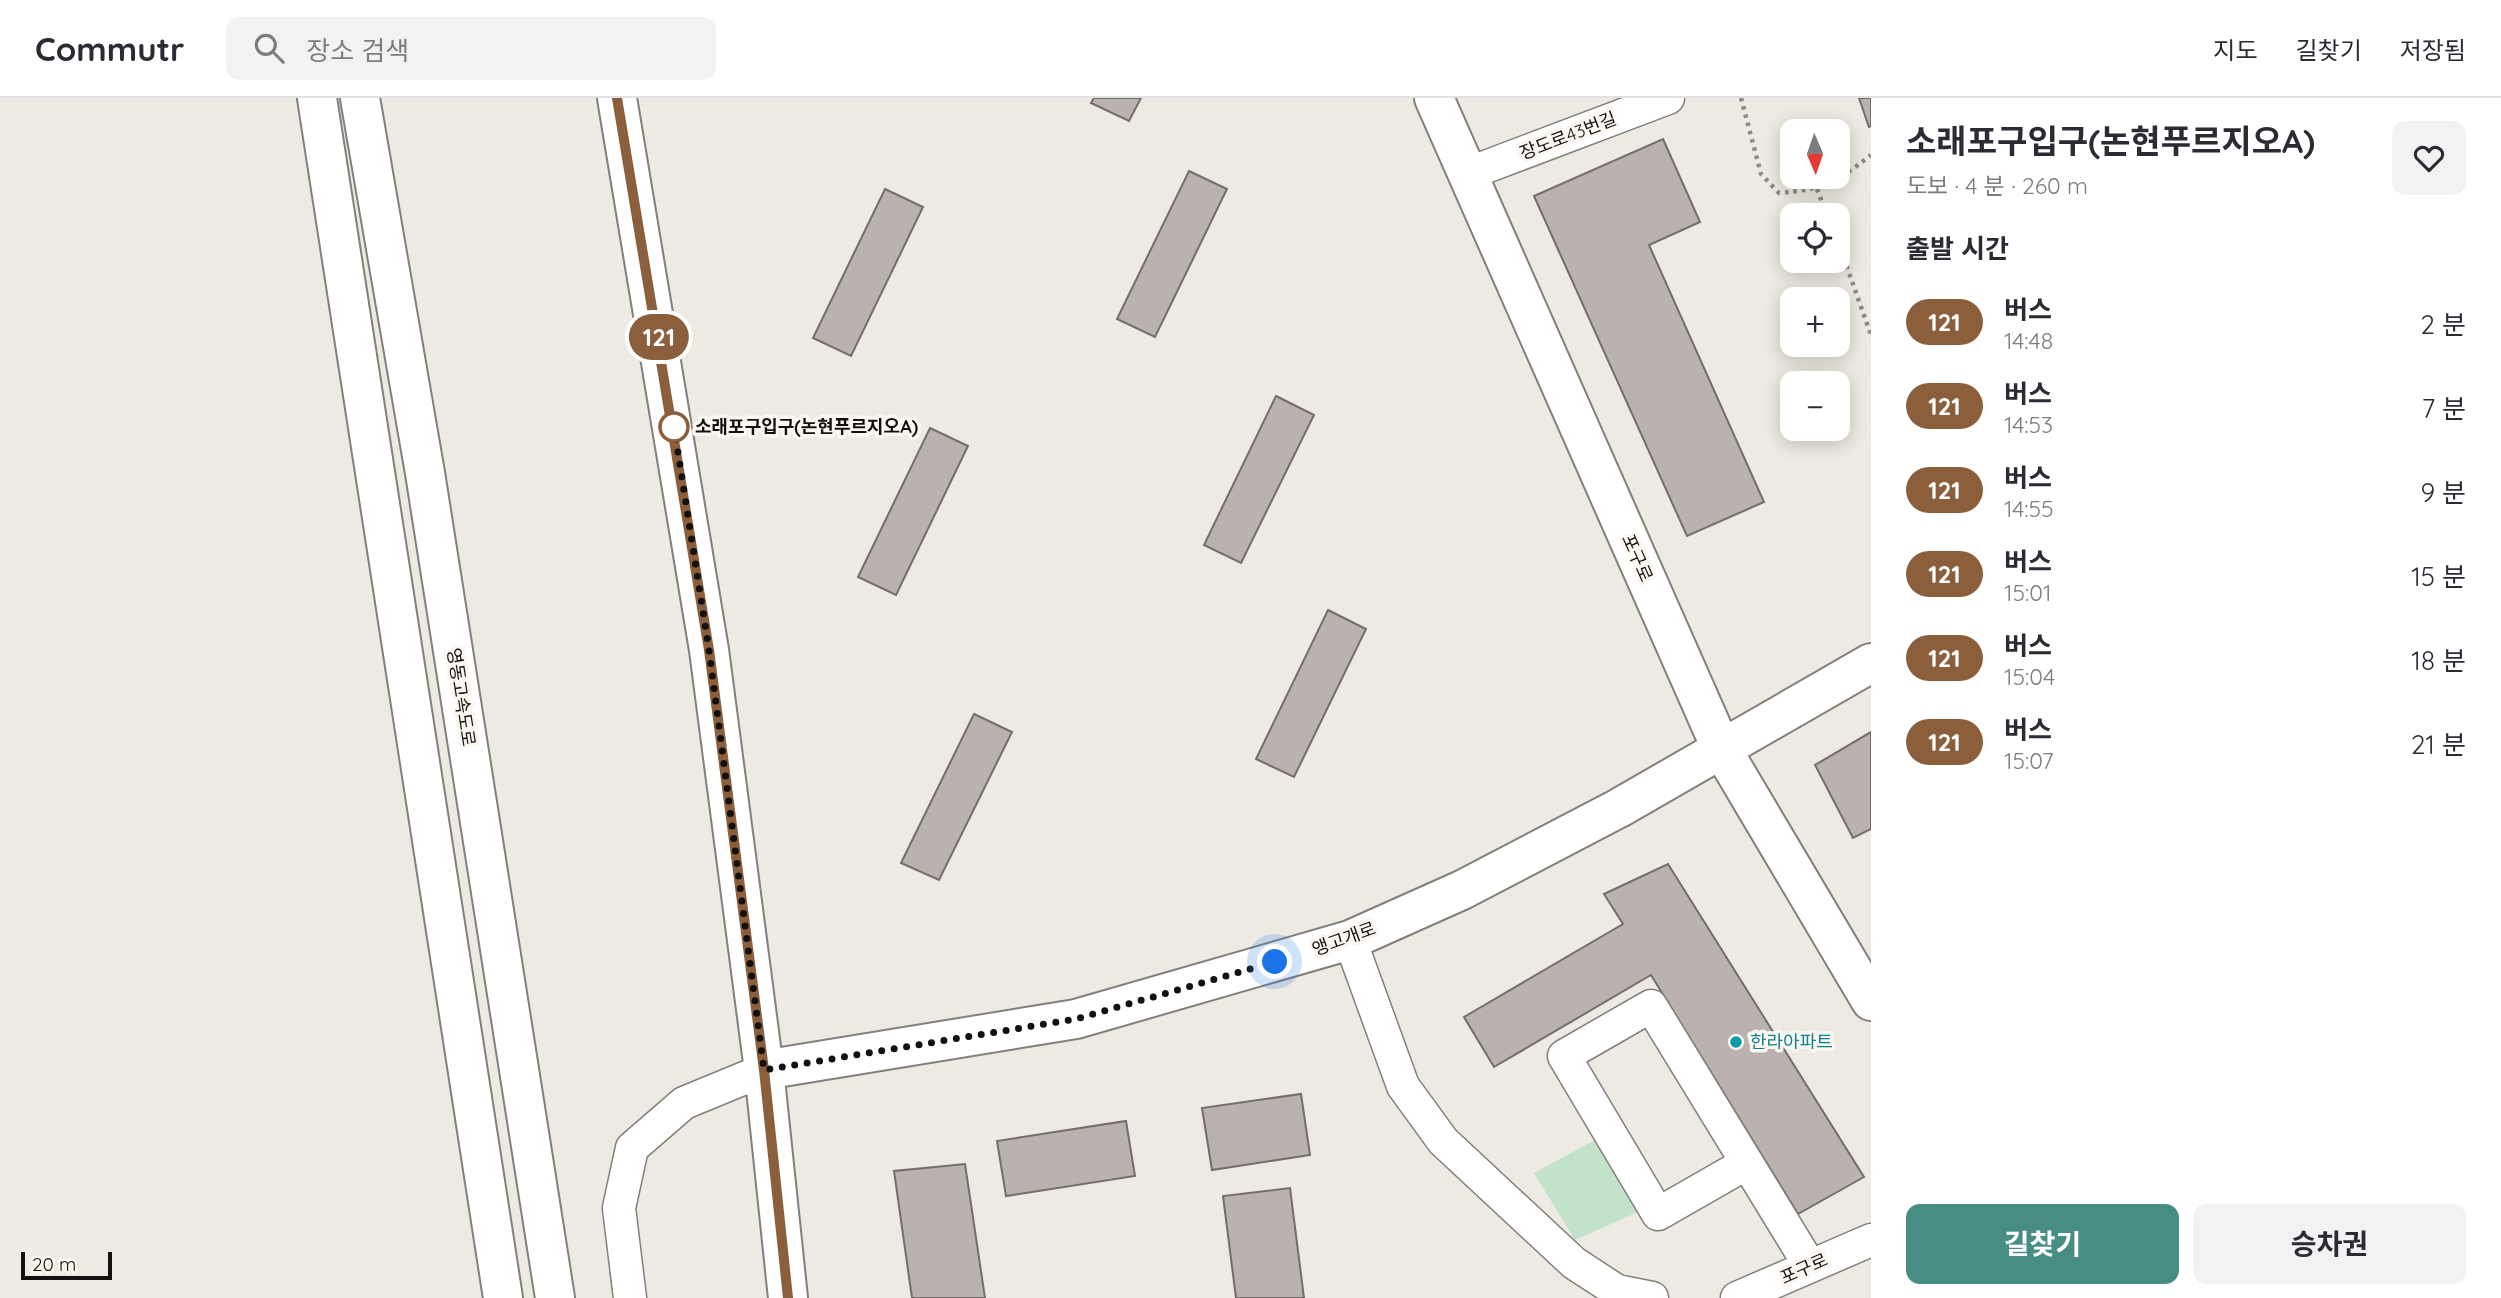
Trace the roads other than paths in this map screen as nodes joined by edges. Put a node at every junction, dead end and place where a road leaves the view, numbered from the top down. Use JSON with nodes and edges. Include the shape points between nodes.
{"nodes":[{"id":1,"x":317,"y":98,"type":"edge"},
{"id":2,"x":360,"y":98,"type":"edge"},
{"id":3,"x":617,"y":98,"type":"edge"},
{"id":4,"x":1434,"y":98,"type":"edge"},
{"id":5,"x":1668,"y":98,"type":"edge"},
{"id":6,"x":1467,"y":174,"type":"junction"},
{"id":7,"x":1871,"y":663,"type":"edge"},
{"id":8,"x":1721,"y":748,"type":"junction"},
{"id":9,"x":1350,"y":940,"type":"junction"},
{"id":10,"x":1871,"y":1001,"type":"edge"},
{"id":11,"x":764,"y":1070,"type":"junction"},
{"id":12,"x":1747,"y":1163,"type":"junction"},
{"id":13,"x":1871,"y":1240,"type":"edge"},
{"id":14,"x":1810,"y":1266,"type":"junction"},
{"id":15,"x":503,"y":1298,"type":"edge"},
{"id":16,"x":555,"y":1298,"type":"edge"},
{"id":17,"x":630,"y":1298,"type":"edge"},
{"id":18,"x":788,"y":1298,"type":"edge"},
{"id":19,"x":1652,"y":1298,"type":"edge"},
{"id":20,"x":1737,"y":1298,"type":"edge"}],
"edges":[{"from":1,"to":15,"type":"main road"},
{"from":2,"to":16,"type":"main road","name":"영동고속도로","via":[[428,487]]},
{"from":3,"to":11,"type":"main road","via":[[709,650]]},
{"from":4,"to":6,"type":"main road","name":"포구로"},
{"from":5,"to":6,"type":"street","name":"장도로43번길"},
{"from":6,"to":8,"type":"main road","name":"포구로"},
{"from":7,"to":8,"type":"main road","name":"앵고개로"},
{"from":8,"to":9,"type":"main road","name":"앵고개로","via":[[1619,808],[1462,890]]},
{"from":8,"to":10,"type":"main road","name":"포구로"},
{"from":9,"to":11,"type":"main road","name":"앵고개로","via":[[1076,1019]]},
{"from":9,"to":19,"type":"street","via":[[1403,1086],[1443,1141],[1574,1263],[1617,1291]]},
{"from":11,"to":17,"type":"street","via":[[684,1104],[632,1148],[619,1208]]},
{"from":11,"to":18,"type":"main road"},
{"from":12,"to":12,"type":"street","via":[[1651,1006],[1564,1056],[1658,1214]]},
{"from":12,"to":14,"type":"street"},
{"from":13,"to":14,"type":"street","name":"포구로"},
{"from":14,"to":20,"type":"street","name":"포구로"}]}
